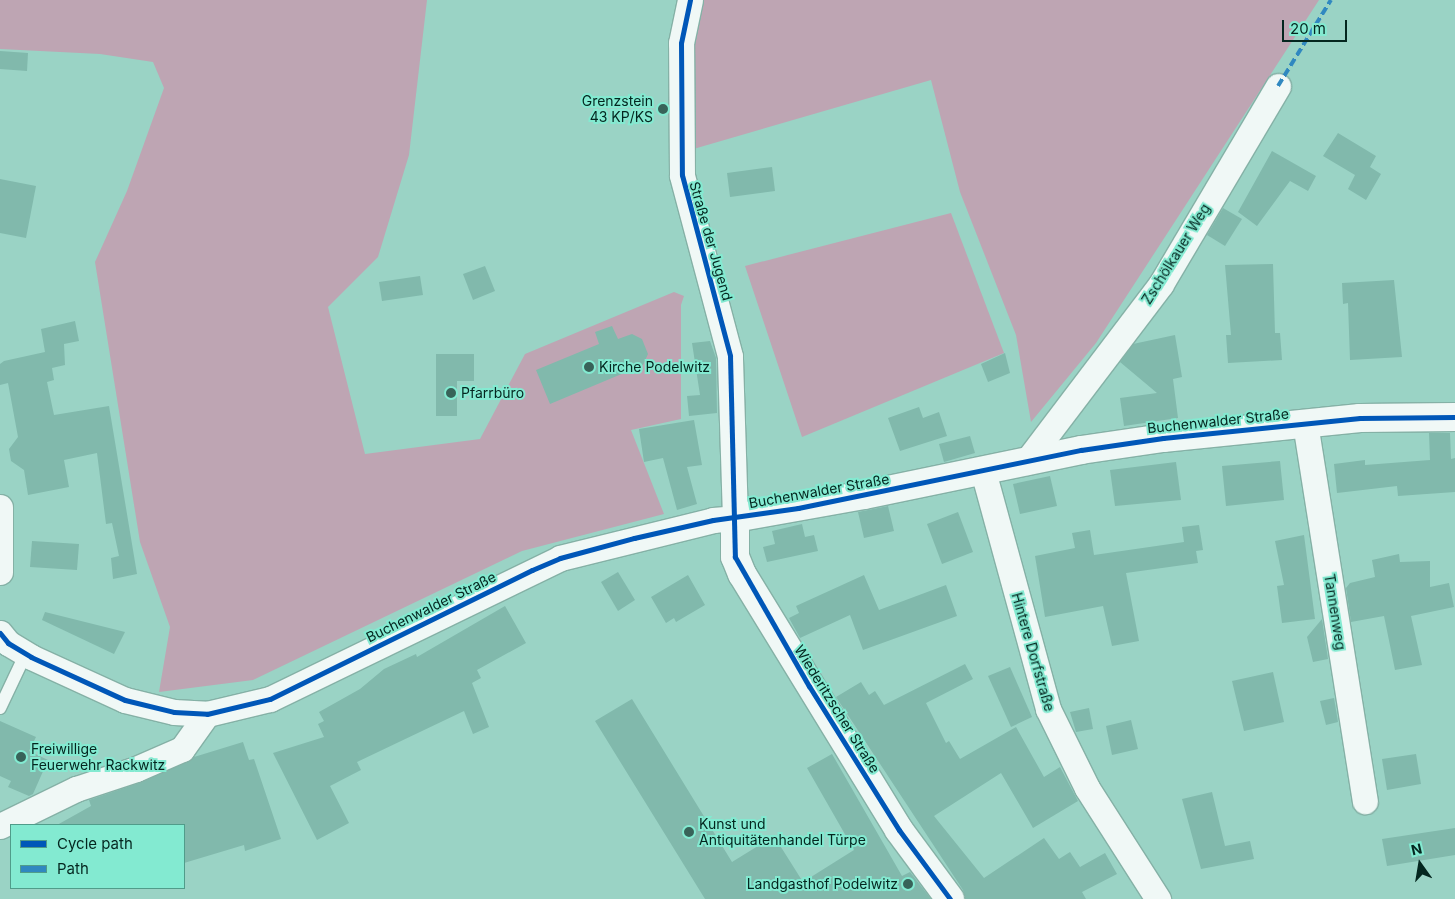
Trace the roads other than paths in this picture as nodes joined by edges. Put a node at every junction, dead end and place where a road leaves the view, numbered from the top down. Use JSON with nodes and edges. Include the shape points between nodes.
{"nodes":[{"id":1,"x":690,"y":0,"type":"edge"},
{"id":2,"x":1278,"y":86,"type":"dead end"},
{"id":3,"x":1455,"y":417,"type":"edge"},
{"id":4,"x":1305,"y":424,"type":"junction"},
{"id":5,"x":1026,"y":462,"type":"junction"},
{"id":6,"x":983,"y":471,"type":"junction"},
{"id":7,"x":0,"y":507,"type":"edge"},
{"id":8,"x":735,"y":518,"type":"junction"},
{"id":9,"x":0,"y":572,"type":"edge"},
{"id":10,"x":0,"y":633,"type":"edge"},
{"id":11,"x":26,"y":653,"type":"junction"},
{"id":12,"x":0,"y":708,"type":"edge"},
{"id":13,"x":207,"y":714,"type":"junction"},
{"id":14,"x":1365,"y":801,"type":"dead end"},
{"id":15,"x":0,"y":826,"type":"edge"},
{"id":16,"x":950,"y":899,"type":"edge"},
{"id":17,"x":1158,"y":899,"type":"edge"}],
"edges":[{"from":1,"to":8,"type":"street","name":"Straße der Jugend","via":[[681,43],[682,176],[730,356]]},
{"from":2,"to":5,"type":"street","name":"Zschölkauer Weg","via":[[1161,284]]},
{"from":3,"to":4,"type":"street","name":"Buchenwalder Straße","via":[[1360,418]]},
{"from":4,"to":5,"type":"street","name":"Buchenwalder Straße","via":[[1163,438]]},
{"from":4,"to":14,"type":"street","name":"Tannenweg"},
{"from":5,"to":6,"type":"street","name":"Buchenwalder Straße"},
{"from":6,"to":8,"type":"street","name":"Buchenwalder Straße"},
{"from":6,"to":17,"type":"street","name":"Hintere Dorfstraße","via":[[1048,709],[1088,788]]},
{"from":7,"to":9,"type":"street"},
{"from":8,"to":13,"type":"street","name":"Buchenwalder Straße","via":[[713,520],[560,558],[270,699]]},
{"from":8,"to":16,"type":"street","name":"Wiederitzscher Straße","via":[[734,557],[742,574],[898,830]]},
{"from":10,"to":11,"type":"street","name":"Buchenwalder Straße","via":[[8,643]]},
{"from":11,"to":12,"type":"lane"},
{"from":11,"to":13,"type":"street","name":"Buchenwalder Straße","via":[[125,700],[174,712]]},
{"from":13,"to":15,"type":"street","via":[[182,749],[76,789]]}]}
